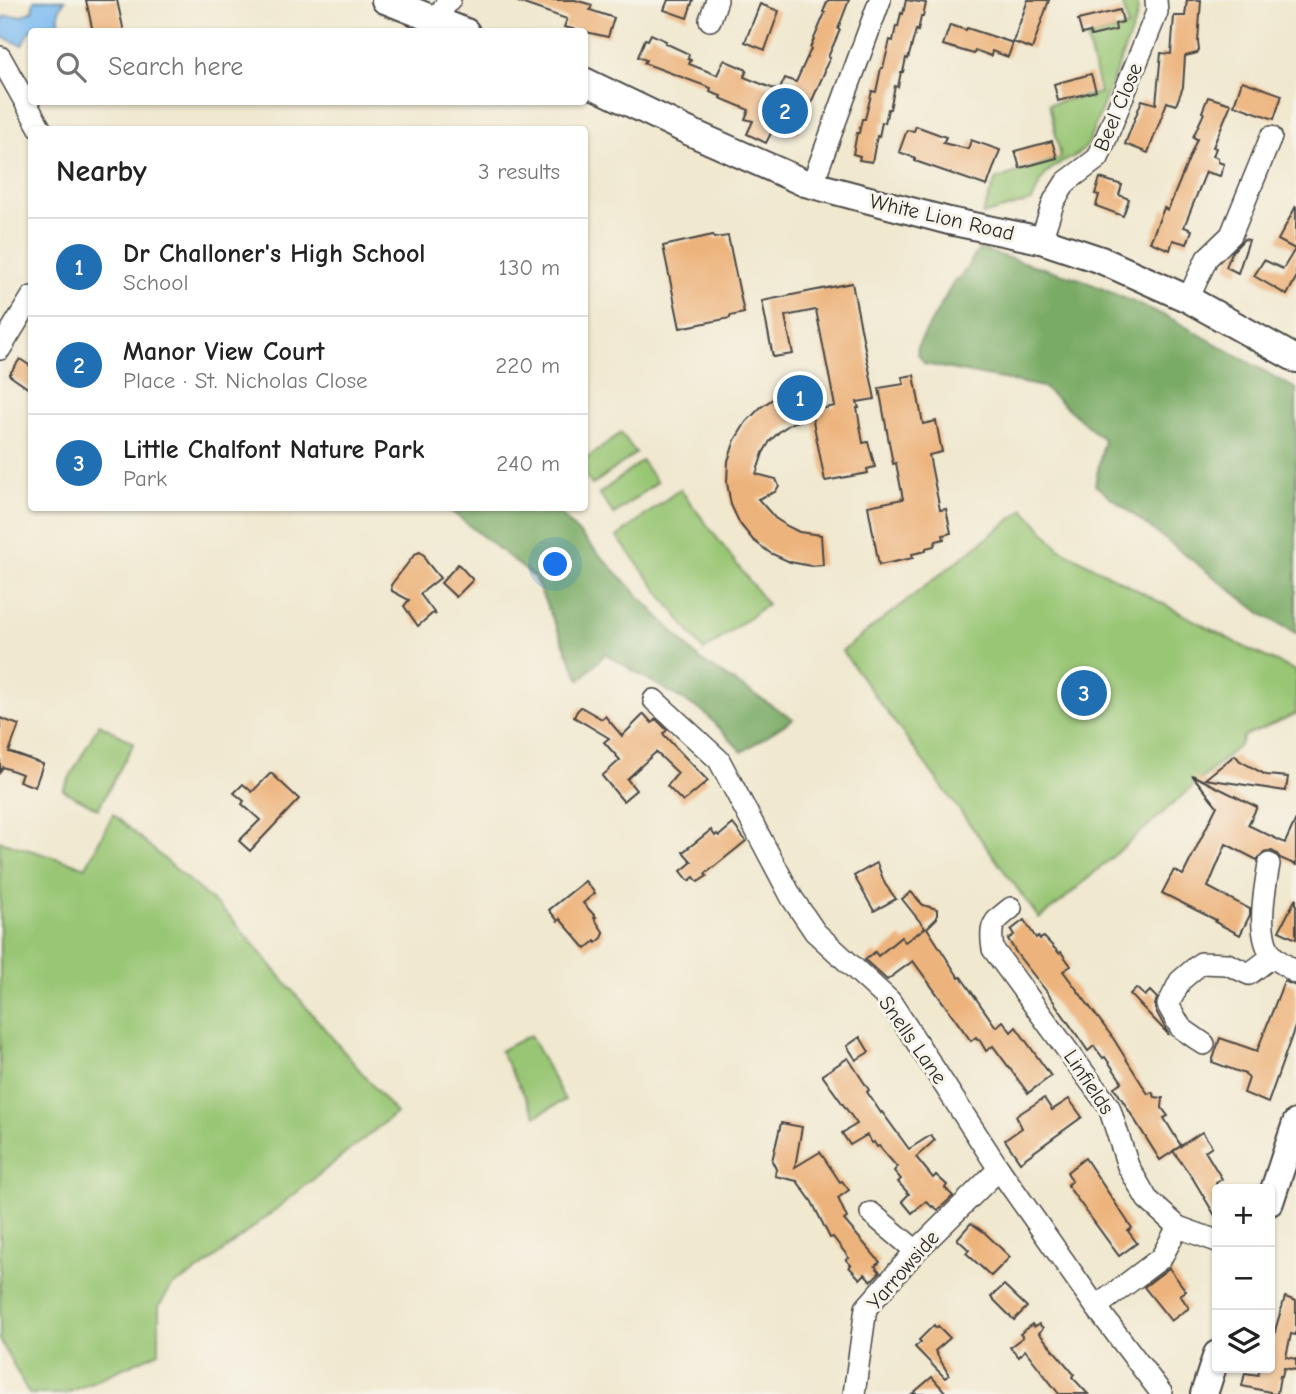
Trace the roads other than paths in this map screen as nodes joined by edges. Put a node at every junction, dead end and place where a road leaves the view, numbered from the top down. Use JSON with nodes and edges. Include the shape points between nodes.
{"nodes":[{"id":1,"x":385,"y":0,"type":"edge"},
{"id":2,"x":880,"y":0,"type":"edge"},
{"id":3,"x":1156,"y":0,"type":"edge"},
{"id":4,"x":444,"y":10,"type":"edge"},
{"id":5,"x":462,"y":28,"type":"edge"},
{"id":6,"x":0,"y":57,"type":"edge"},
{"id":7,"x":588,"y":83,"type":"edge"},
{"id":8,"x":39,"y":126,"type":"edge"},
{"id":9,"x":1271,"y":137,"type":"dead end"},
{"id":10,"x":812,"y":185,"type":"junction"},
{"id":11,"x":1041,"y":240,"type":"junction"},
{"id":12,"x":1188,"y":299,"type":"junction"},
{"id":13,"x":28,"y":304,"type":"edge"},
{"id":14,"x":0,"y":349,"type":"edge"},
{"id":15,"x":1295,"y":356,"type":"edge"},
{"id":16,"x":654,"y":700,"type":"dead end"},
{"id":17,"x":1269,"y":864,"type":"dead end"},
{"id":18,"x":1012,"y":908,"type":"dead end"},
{"id":19,"x":1273,"y":956,"type":"junction"},
{"id":20,"x":1296,"y":972,"type":"edge"},
{"id":21,"x":1203,"y":1044,"type":"dead end"},
{"id":22,"x":1296,"y":1123,"type":"edge"},
{"id":23,"x":999,"y":1169,"type":"junction"},
{"id":24,"x":1275,"y":1187,"type":"edge"},
{"id":25,"x":871,"y":1213,"type":"dead end"},
{"id":26,"x":1178,"y":1227,"type":"junction"},
{"id":27,"x":1212,"y":1239,"type":"edge"},
{"id":28,"x":916,"y":1251,"type":"junction"},
{"id":29,"x":1096,"y":1307,"type":"junction"},
{"id":30,"x":1212,"y":1369,"type":"edge"},
{"id":31,"x":854,"y":1394,"type":"edge"},
{"id":32,"x":1162,"y":1394,"type":"edge"},
{"id":33,"x":1204,"y":1394,"type":"edge"}],
"edges":[{"from":1,"to":4,"type":"main road"},
{"from":2,"to":10,"type":"street"},
{"from":3,"to":11,"type":"street","name":"Beel Close","via":[[1157,12],[1098,158],[1066,182]]},
{"from":4,"to":5,"type":"main road"},
{"from":6,"to":8,"type":"street"},
{"from":7,"to":10,"type":"main road","name":"White Lion Road"},
{"from":9,"to":12,"type":"street","via":[[1231,235],[1207,258]]},
{"from":10,"to":11,"type":"main road","name":"White Lion Road"},
{"from":11,"to":12,"type":"main road","name":"White Lion Road","via":[[1101,260]]},
{"from":12,"to":15,"type":"main road","name":"White Lion Road"},
{"from":13,"to":14,"type":"street"},
{"from":16,"to":23,"type":"street","name":"Snells Lane","via":[[719,760],[792,898],[815,932],[890,1001]]},
{"from":17,"to":19,"type":"street","via":[[1262,911],[1266,943]]},
{"from":18,"to":26,"type":"street","name":"Linfields","via":[[994,921],[990,933],[993,949],[1110,1107],[1128,1166],[1147,1199]]},
{"from":19,"to":20,"type":"street"},
{"from":19,"to":21,"type":"street","via":[[1250,974],[1227,964],[1201,962],[1180,981],[1168,1005],[1181,1028]]},
{"from":22,"to":24,"type":"main road"},
{"from":23,"to":28,"type":"street","name":"Yarrowside"},
{"from":23,"to":29,"type":"street","name":"Snells Lane"},
{"from":25,"to":28,"type":"street"},
{"from":26,"to":27,"type":"street","name":"Linfields"},
{"from":26,"to":29,"type":"street","via":[[1161,1258]]},
{"from":28,"to":31,"type":"street","name":"Yarrowside","via":[[866,1308]]},
{"from":29,"to":32,"type":"street","name":"Snells Lane"},
{"from":30,"to":33,"type":"main road"}]}
